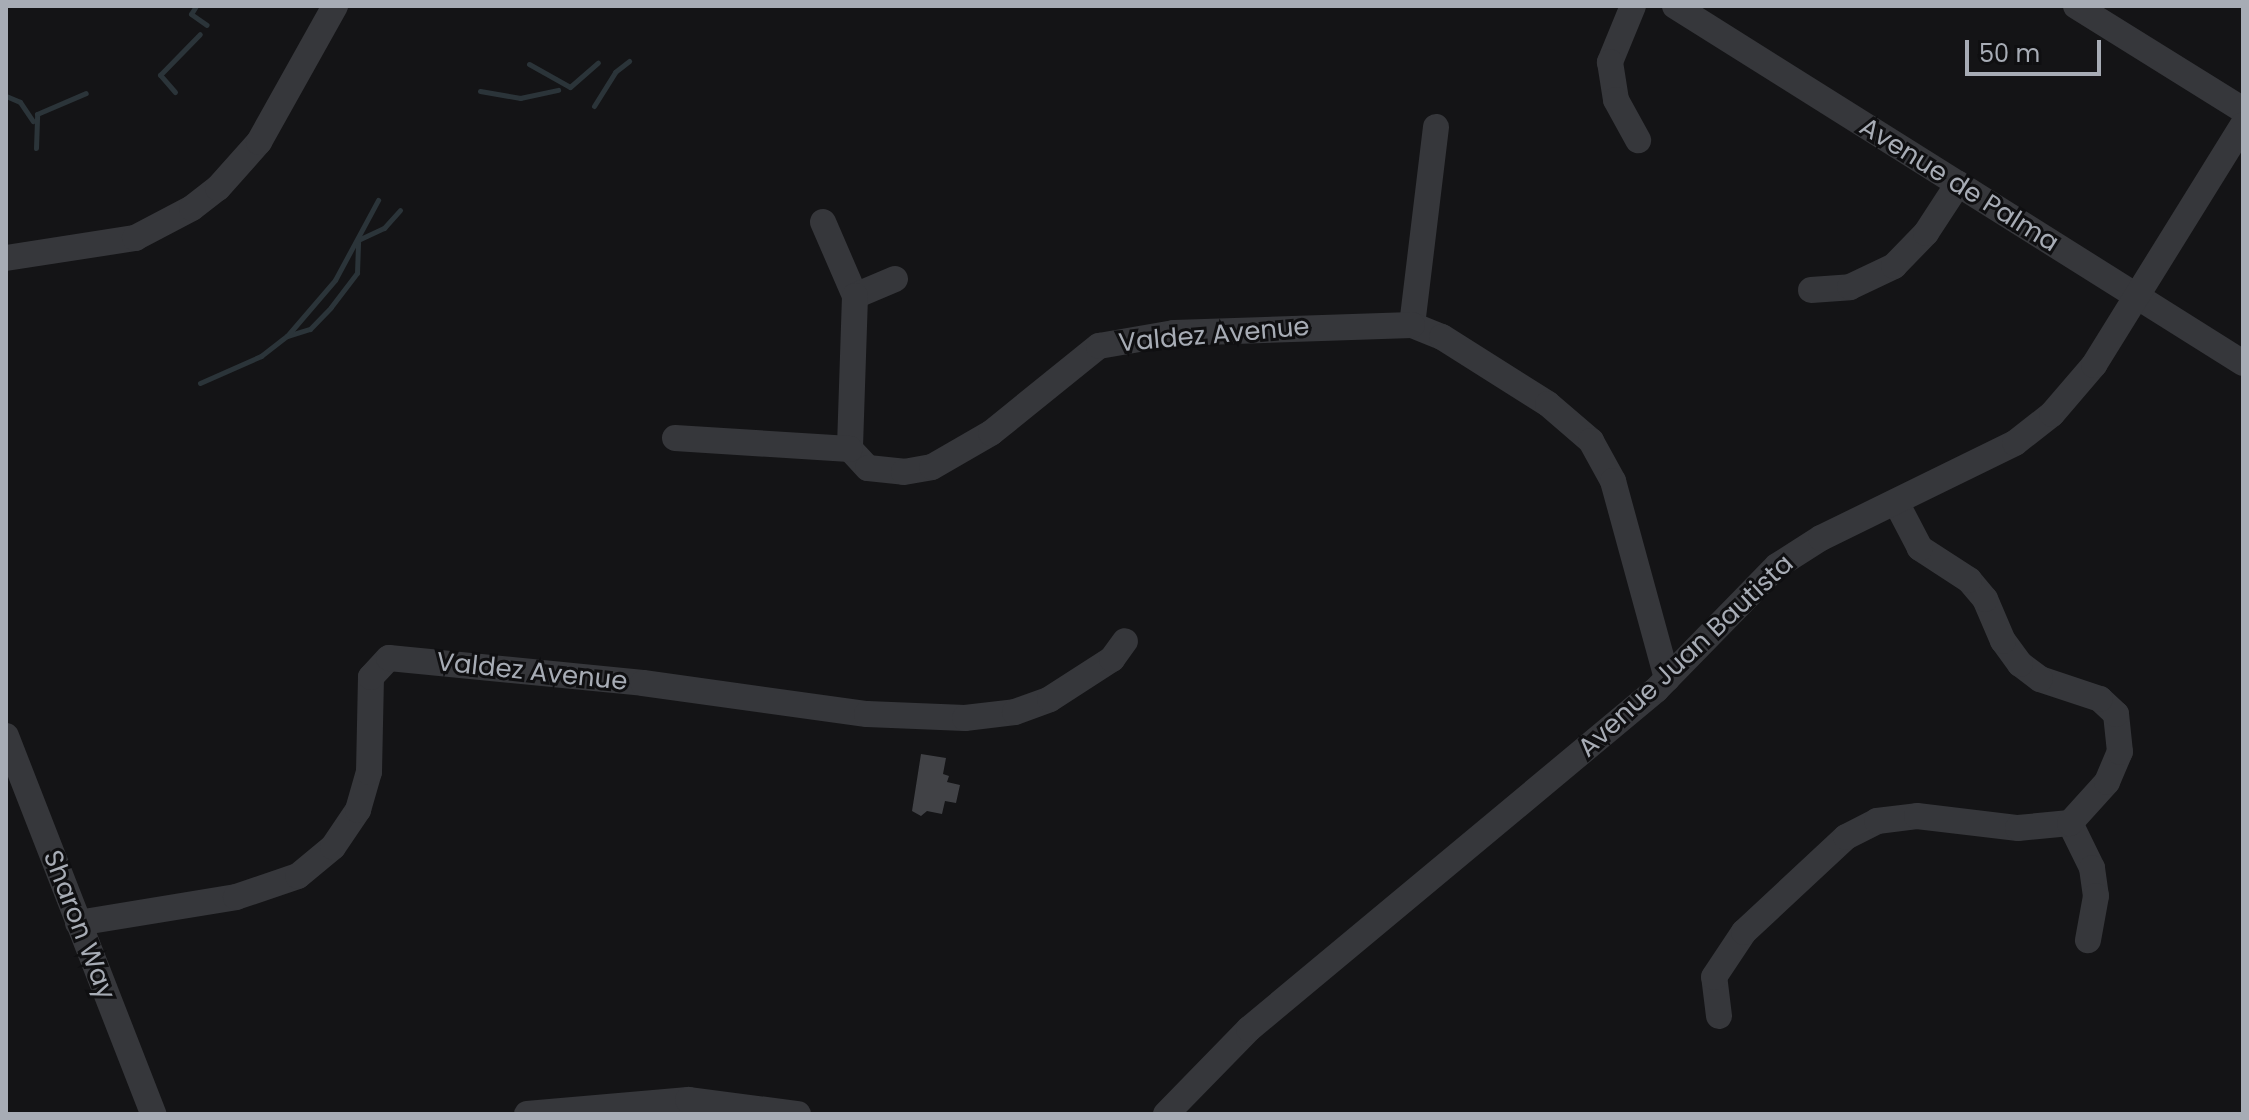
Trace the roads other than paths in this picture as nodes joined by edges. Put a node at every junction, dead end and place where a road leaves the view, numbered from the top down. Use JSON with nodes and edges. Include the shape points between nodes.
{"nodes":[{"id":1,"x":335,"y":6,"type":"edge"},
{"id":2,"x":1633,"y":6,"type":"edge"},
{"id":3,"x":1675,"y":6,"type":"edge"},
{"id":4,"x":2076,"y":6,"type":"edge"},
{"id":5,"x":2243,"y":110,"type":"edge"},
{"id":6,"x":2243,"y":125,"type":"edge"},
{"id":7,"x":1436,"y":127,"type":"dead end"},
{"id":8,"x":1638,"y":140,"type":"dead end"},
{"id":9,"x":1958,"y":184,"type":"junction"},
{"id":10,"x":823,"y":222,"type":"dead end"},
{"id":11,"x":6,"y":258,"type":"edge"},
{"id":12,"x":895,"y":279,"type":"dead end"},
{"id":13,"x":1811,"y":290,"type":"dead end"},
{"id":14,"x":855,"y":296,"type":"junction"},
{"id":15,"x":2137,"y":296,"type":"junction"},
{"id":16,"x":1412,"y":325,"type":"junction"},
{"id":17,"x":2243,"y":363,"type":"edge"},
{"id":18,"x":675,"y":438,"type":"dead end"},
{"id":19,"x":850,"y":449,"type":"junction"},
{"id":20,"x":1896,"y":502,"type":"junction"},
{"id":21,"x":1125,"y":641,"type":"dead end"},
{"id":22,"x":1667,"y":679,"type":"junction"},
{"id":23,"x":6,"y":736,"type":"edge"},
{"id":24,"x":2070,"y":823,"type":"junction"},
{"id":25,"x":78,"y":923,"type":"junction"},
{"id":26,"x":2088,"y":940,"type":"dead end"},
{"id":27,"x":1719,"y":1016,"type":"dead end"},
{"id":28,"x":153,"y":1114,"type":"edge"},
{"id":29,"x":527,"y":1114,"type":"edge"},
{"id":30,"x":798,"y":1114,"type":"edge"},
{"id":31,"x":1166,"y":1114,"type":"edge"}],
"edges":[{"from":1,"to":11,"type":"street","via":[[259,142],[192,208],[135,238]]},
{"from":2,"to":8,"type":"street","via":[[1622,22],[1610,62],[1616,100]]},
{"from":3,"to":9,"type":"street","name":"Avenue de Palma"},
{"from":4,"to":5,"type":"street"},
{"from":6,"to":15,"type":"street","name":"Avenue Juan Bautista"},
{"from":7,"to":16,"type":"street"},
{"from":9,"to":13,"type":"street","via":[[1926,233],[1894,266],[1850,287]]},
{"from":9,"to":15,"type":"street","name":"Avenue de Palma"},
{"from":10,"to":14,"type":"street"},
{"from":12,"to":14,"type":"street"},
{"from":14,"to":19,"type":"street"},
{"from":15,"to":17,"type":"street","name":"Avenue de Palma"},
{"from":15,"to":20,"type":"street","name":"Avenue Juan Bautista","via":[[2078,388],[2032,431]]},
{"from":16,"to":19,"type":"street","name":"Valdez Avenue","via":[[1124,339],[1080,357],[1037,399],[932,467],[904,472],[868,468]]},
{"from":16,"to":22,"type":"street","via":[[1442,337],[1548,404],[1591,441],[1613,481]]},
{"from":18,"to":19,"type":"street"},
{"from":20,"to":22,"type":"street","name":"Avenue Juan Bautista","via":[[1777,566]]},
{"from":20,"to":24,"type":"street","via":[[1920,548],[1969,580],[1985,599],[2003,641],[2020,664],[2040,679],[2100,699],[2116,714],[2120,752],[2107,782]]},
{"from":21,"to":25,"type":"street","name":"Valdez Avenue","via":[[1093,673],[1050,699],[1015,712],[965,718],[867,714],[643,683],[389,658],[371,677],[369,772],[358,810],[333,847],[298,876],[236,897]]},
{"from":22,"to":31,"type":"street","name":"Avenue Juan Bautista","via":[[1249,1029]]},
{"from":23,"to":25,"type":"street","name":"Sharon Way"},
{"from":24,"to":26,"type":"street","via":[[2092,868],[2096,896]]},
{"from":24,"to":27,"type":"street","via":[[2018,828],[1917,816],[1877,821],[1846,837],[1744,932],[1714,977]]},
{"from":25,"to":28,"type":"street","name":"Sharon Way"},
{"from":29,"to":30,"type":"street","via":[[688,1100]]}]}
